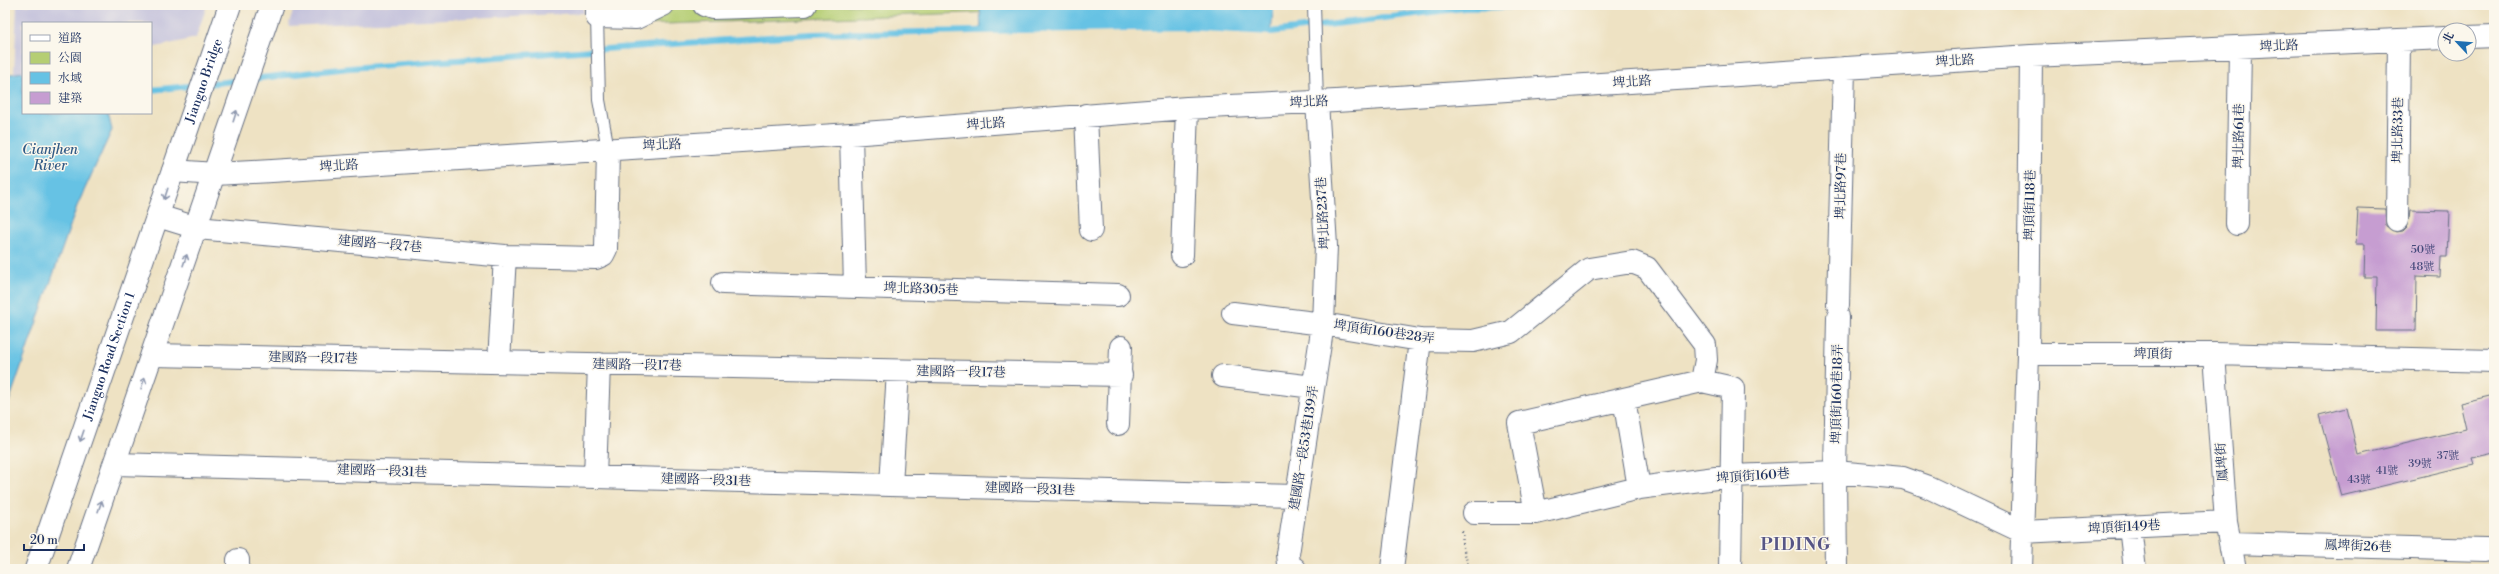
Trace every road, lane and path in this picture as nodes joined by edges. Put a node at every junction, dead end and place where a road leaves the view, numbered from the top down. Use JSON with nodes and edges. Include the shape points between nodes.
{"nodes":[{"id":1,"x":272,"y":5,"type":"edge"},
{"id":2,"x":663,"y":5,"type":"edge"},
{"id":3,"x":704,"y":5,"type":"edge"},
{"id":4,"x":805,"y":5,"type":"edge"},
{"id":5,"x":1314,"y":5,"type":"edge"},
{"id":6,"x":597,"y":11,"type":"edge"},
{"id":7,"x":228,"y":12,"type":"edge"},
{"id":8,"x":2494,"y":36,"type":"edge"},
{"id":9,"x":2477,"y":37,"type":"edge"},
{"id":10,"x":2437,"y":38,"type":"edge"},
{"id":11,"x":2399,"y":40,"type":"junction"},
{"id":12,"x":2240,"y":48,"type":"junction"},
{"id":13,"x":2032,"y":56,"type":"junction"},
{"id":14,"x":1844,"y":68,"type":"junction"},
{"id":15,"x":1317,"y":102,"type":"junction"},
{"id":16,"x":1187,"y":108,"type":"junction"},
{"id":17,"x":1086,"y":115,"type":"junction"},
{"id":18,"x":851,"y":134,"type":"junction"},
{"id":19,"x":183,"y":144,"type":"joint"},
{"id":20,"x":608,"y":149,"type":"junction"},
{"id":21,"x":173,"y":171,"type":"junction"},
{"id":22,"x":215,"y":174,"type":"junction"},
{"id":23,"x":158,"y":216,"type":"junction"},
{"id":24,"x":2396,"y":220,"type":"dead end"},
{"id":25,"x":2238,"y":224,"type":"dead end"},
{"id":26,"x":197,"y":228,"type":"junction"},
{"id":27,"x":1091,"y":230,"type":"dead end"},
{"id":28,"x":1182,"y":255,"type":"dead end"},
{"id":29,"x":505,"y":256,"type":"junction"},
{"id":30,"x":723,"y":283,"type":"dead end"},
{"id":31,"x":855,"y":287,"type":"junction"},
{"id":32,"x":1118,"y":295,"type":"dead end"},
{"id":33,"x":1838,"y":310,"type":"joint"},
{"id":34,"x":1233,"y":313,"type":"dead end"},
{"id":35,"x":1323,"y":324,"type":"junction"},
{"id":36,"x":1420,"y":340,"type":"junction"},
{"id":37,"x":1121,"y":347,"type":"dead end"},
{"id":38,"x":152,"y":354,"type":"junction"},
{"id":39,"x":2028,"y":354,"type":"junction"},
{"id":40,"x":2214,"y":354,"type":"junction"},
{"id":41,"x":2494,"y":361,"type":"edge"},
{"id":42,"x":499,"y":362,"type":"junction"},
{"id":43,"x":599,"y":364,"type":"junction"},
{"id":44,"x":898,"y":371,"type":"junction"},
{"id":45,"x":1121,"y":375,"type":"junction"},
{"id":46,"x":1223,"y":376,"type":"dead end"},
{"id":47,"x":1702,"y":381,"type":"junction"},
{"id":48,"x":1314,"y":387,"type":"junction"},
{"id":49,"x":1624,"y":399,"type":"junction"},
{"id":50,"x":1118,"y":424,"type":"dead end"},
{"id":51,"x":115,"y":464,"type":"junction"},
{"id":52,"x":1835,"y":472,"type":"junction"},
{"id":53,"x":1731,"y":476,"type":"junction"},
{"id":54,"x":595,"y":477,"type":"junction"},
{"id":55,"x":891,"y":485,"type":"junction"},
{"id":56,"x":1639,"y":488,"type":"junction"},
{"id":57,"x":1297,"y":496,"type":"junction"},
{"id":58,"x":1474,"y":513,"type":"joint"},
{"id":59,"x":1536,"y":513,"type":"junction"},
{"id":60,"x":2130,"y":527,"type":"junction"},
{"id":61,"x":2023,"y":532,"type":"junction"},
{"id":62,"x":2228,"y":533,"type":"junction"},
{"id":63,"x":2485,"y":550,"type":"dead end"},
{"id":64,"x":36,"y":569,"type":"edge"},
{"id":65,"x":78,"y":569,"type":"edge"},
{"id":66,"x":1295,"y":569,"type":"edge"},
{"id":67,"x":1392,"y":569,"type":"edge"},
{"id":68,"x":1469,"y":569,"type":"edge"},
{"id":69,"x":1730,"y":569,"type":"edge"},
{"id":70,"x":1836,"y":569,"type":"edge"},
{"id":71,"x":2021,"y":569,"type":"edge"},
{"id":72,"x":2135,"y":569,"type":"edge"},
{"id":73,"x":2235,"y":569,"type":"edge"}],
"edges":[{"from":22,"to":1,"type":"street","one_way":true},
{"from":2,"to":6,"type":"street","via":[[636,18]]},
{"from":3,"to":4,"type":"street","via":[[712,8]]},
{"from":5,"to":15,"type":"lane"},
{"from":6,"to":20,"type":"lane","via":[[599,100]]},
{"from":7,"to":19,"type":"street","name":"Jianguo Bridge"},
{"from":8,"to":9,"type":"street"},
{"from":10,"to":11,"type":"street","name":"埤北路"},
{"from":11,"to":12,"type":"street","name":"埤北路"},
{"from":11,"to":24,"type":"street","name":"埤北路33巷"},
{"from":12,"to":13,"type":"street","name":"埤北路"},
{"from":12,"to":25,"type":"street","name":"埤北路61巷"},
{"from":13,"to":14,"type":"street","name":"埤北路"},
{"from":13,"to":39,"type":"street","name":"埤頂街118巷"},
{"from":14,"to":15,"type":"street","name":"埤北路"},
{"from":14,"to":33,"type":"street","name":"埤北路97巷"},
{"from":15,"to":16,"type":"street","name":"埤北路"},
{"from":15,"to":35,"type":"street","name":"埤北路237巷","via":[[1326,246]]},
{"from":16,"to":17,"type":"street","name":"埤北路"},
{"from":16,"to":28,"type":"street"},
{"from":17,"to":18,"type":"street","name":"埤北路"},
{"from":17,"to":27,"type":"street"},
{"from":18,"to":20,"type":"street","name":"埤北路"},
{"from":18,"to":31,"type":"street"},
{"from":19,"to":21,"type":"street","name":"Jianguo Road Section 1"},
{"from":20,"to":22,"type":"street","name":"埤北路"},
{"from":20,"to":29,"type":"street","name":"建國路一段7巷","via":[[606,249],[603,255],[596,258]]},
{"from":21,"to":22,"type":"street","name":"埤北路"},
{"from":21,"to":23,"type":"street","name":"Jianguo Road Section 1","one_way":true},
{"from":22,"to":26,"type":"street"},
{"from":23,"to":26,"type":"street","name":"建國路一段7巷"},
{"from":23,"to":64,"type":"street","name":"Jianguo Road Section 1","one_way":true},
{"from":26,"to":29,"type":"street","name":"建國路一段7巷"},
{"from":38,"to":26,"type":"street","one_way":true},
{"from":29,"to":42,"type":"street"},
{"from":30,"to":31,"type":"street","name":"埤北路305巷"},
{"from":31,"to":32,"type":"street","name":"埤北路305巷"},
{"from":33,"to":52,"type":"street","name":"埤頂街160巷18弄"},
{"from":34,"to":35,"type":"street","name":"埤頂街160巷28弄"},
{"from":35,"to":36,"type":"street","name":"埤頂街160巷28弄"},
{"from":35,"to":48,"type":"street","name":"建國路一段53巷139弄"},
{"from":36,"to":47,"type":"street","name":"埤頂街160巷28弄","via":[[1473,341],[1511,332],[1589,269],[1632,262],[1647,268],[1705,344],[1706,360]]},
{"from":36,"to":67,"type":"street"},
{"from":37,"to":45,"type":"street"},
{"from":38,"to":42,"type":"street","name":"建國路一段17巷"},
{"from":51,"to":38,"type":"street","one_way":true},
{"from":39,"to":40,"type":"street","name":"埤頂街"},
{"from":39,"to":61,"type":"street"},
{"from":40,"to":41,"type":"street","name":"埤頂街"},
{"from":40,"to":62,"type":"street","name":"鳳埤街"},
{"from":42,"to":43,"type":"street","name":"建國路一段17巷"},
{"from":43,"to":44,"type":"street","name":"建國路一段17巷"},
{"from":43,"to":54,"type":"street"},
{"from":44,"to":45,"type":"street","name":"建國路一段17巷"},
{"from":44,"to":55,"type":"street"},
{"from":45,"to":50,"type":"street"},
{"from":46,"to":48,"type":"street"},
{"from":47,"to":49,"type":"street"},
{"from":47,"to":53,"type":"street","via":[[1733,388]]},
{"from":48,"to":57,"type":"street","name":"建國路一段53巷139弄"},
{"from":49,"to":56,"type":"street"},
{"from":49,"to":59,"type":"street","via":[[1519,423]]},
{"from":51,"to":54,"type":"street","name":"建國路一段31巷"},
{"from":65,"to":51,"type":"street","one_way":true},
{"from":52,"to":53,"type":"street","name":"埤頂街160巷"},
{"from":52,"to":61,"type":"street","name":"埤頂街160巷","via":[[1903,478],[1928,487]]},
{"from":52,"to":70,"type":"street","name":"埤頂街160巷18弄"},
{"from":53,"to":56,"type":"street","name":"埤頂街160巷"},
{"from":53,"to":69,"type":"street"},
{"from":54,"to":55,"type":"street","name":"建國路一段31巷"},
{"from":55,"to":57,"type":"street","name":"建國路一段31巷"},
{"from":56,"to":59,"type":"street","name":"埤頂街160巷"},
{"from":57,"to":66,"type":"street","name":"建國路一段53巷139弄","via":[[1288,554],[1289,564]]},
{"from":58,"to":59,"type":"street","name":"埤頂街160巷"},
{"from":58,"to":68,"type":"path","via":[[1462,528],[1463,547]]},
{"from":60,"to":61,"type":"street","name":"埤頂街149巷"},
{"from":60,"to":62,"type":"street","name":"埤頂街149巷"},
{"from":60,"to":72,"type":"street"},
{"from":61,"to":71,"type":"street"},
{"from":62,"to":63,"type":"street","name":"鳳埤街26巷"},
{"from":62,"to":73,"type":"street","name":"鳳埤街"}]}
